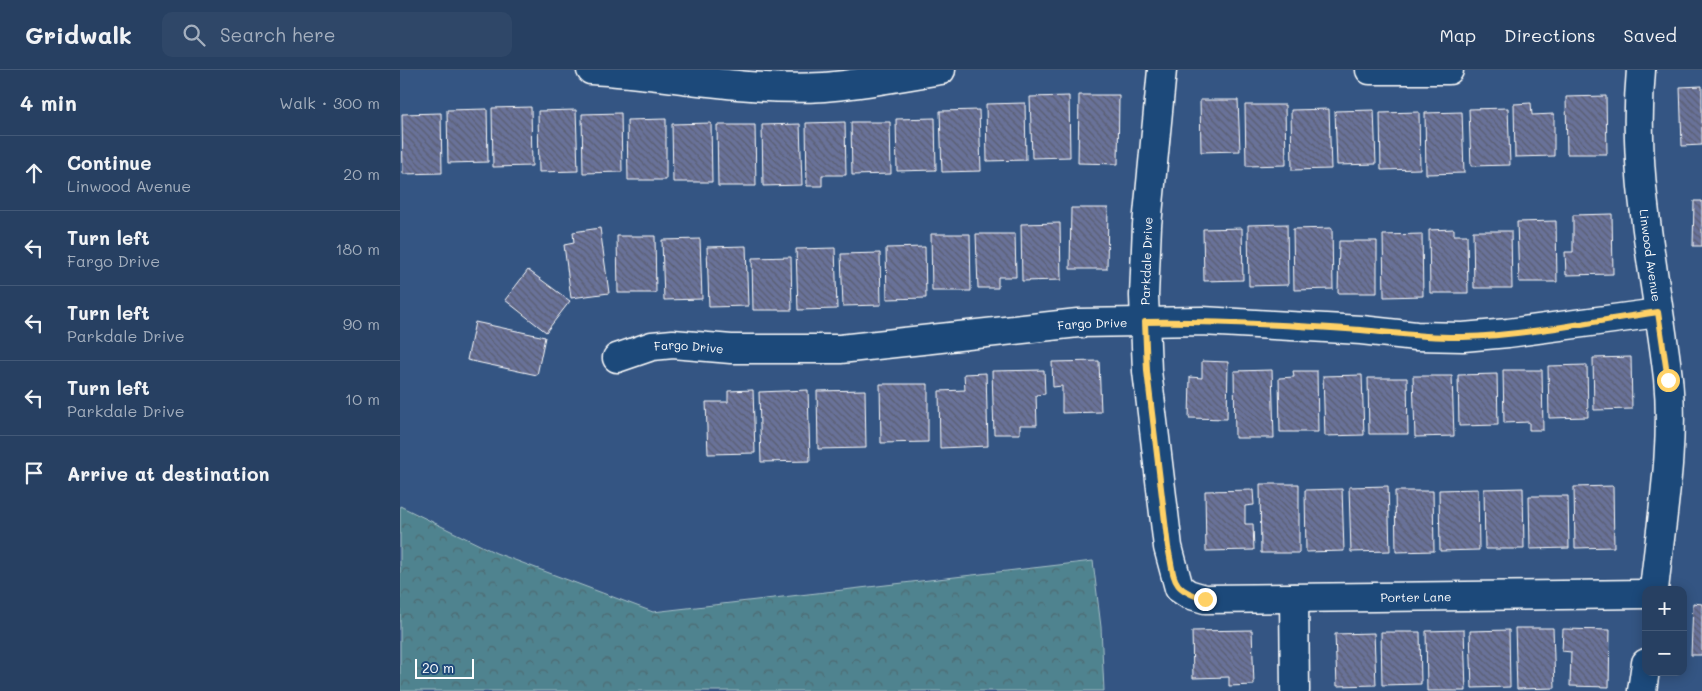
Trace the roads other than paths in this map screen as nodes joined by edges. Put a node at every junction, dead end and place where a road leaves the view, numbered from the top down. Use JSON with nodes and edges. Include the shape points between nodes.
{"nodes":[{"id":1,"x":591,"y":70,"type":"edge"},
{"id":2,"x":941,"y":70,"type":"edge"},
{"id":3,"x":1162,"y":70,"type":"edge"},
{"id":4,"x":1370,"y":70,"type":"edge"},
{"id":5,"x":1449,"y":70,"type":"edge"},
{"id":6,"x":1641,"y":70,"type":"edge"},
{"id":7,"x":1658,"y":312,"type":"junction"},
{"id":8,"x":1145,"y":322,"type":"junction"},
{"id":9,"x":617,"y":358,"type":"dead end"},
{"id":10,"x":1654,"y":586,"type":"edge"},
{"id":11,"x":1188,"y":594,"type":"joint"},
{"id":12,"x":1642,"y":594,"type":"edge"},
{"id":13,"x":1294,"y":598,"type":"junction"},
{"id":14,"x":1644,"y":676,"type":"edge"},
{"id":15,"x":1295,"y":691,"type":"edge"},
{"id":16,"x":1642,"y":691,"type":"edge"}],
"edges":[{"from":1,"to":2,"type":"street","via":[[737,86],[780,87],[824,87]]},
{"from":3,"to":8,"type":"street","name":"Parkdale Drive","via":[[1144,261]]},
{"from":4,"to":5,"type":"street"},
{"from":6,"to":7,"type":"street","name":"Linwood Avenue","via":[[1638,108],[1642,197]]},
{"from":7,"to":8,"type":"street","name":"Fargo Drive","via":[[1463,337],[1202,321]]},
{"from":7,"to":10,"type":"street","name":"Linwood Avenue","via":[[1668,380],[1669,429]]},
{"from":8,"to":9,"type":"street","name":"Fargo Drive","via":[[1068,324],[840,349],[731,349],[673,344],[652,346]]},
{"from":8,"to":11,"type":"street","name":"Parkdale Drive","via":[[1147,371],[1168,547],[1179,588]]},
{"from":11,"to":13,"type":"street","name":"Porter Lane","via":[[1205,599]]},
{"from":12,"to":13,"type":"street","name":"Porter Lane"},
{"from":13,"to":15,"type":"street"},
{"from":14,"to":16,"type":"street"}]}
